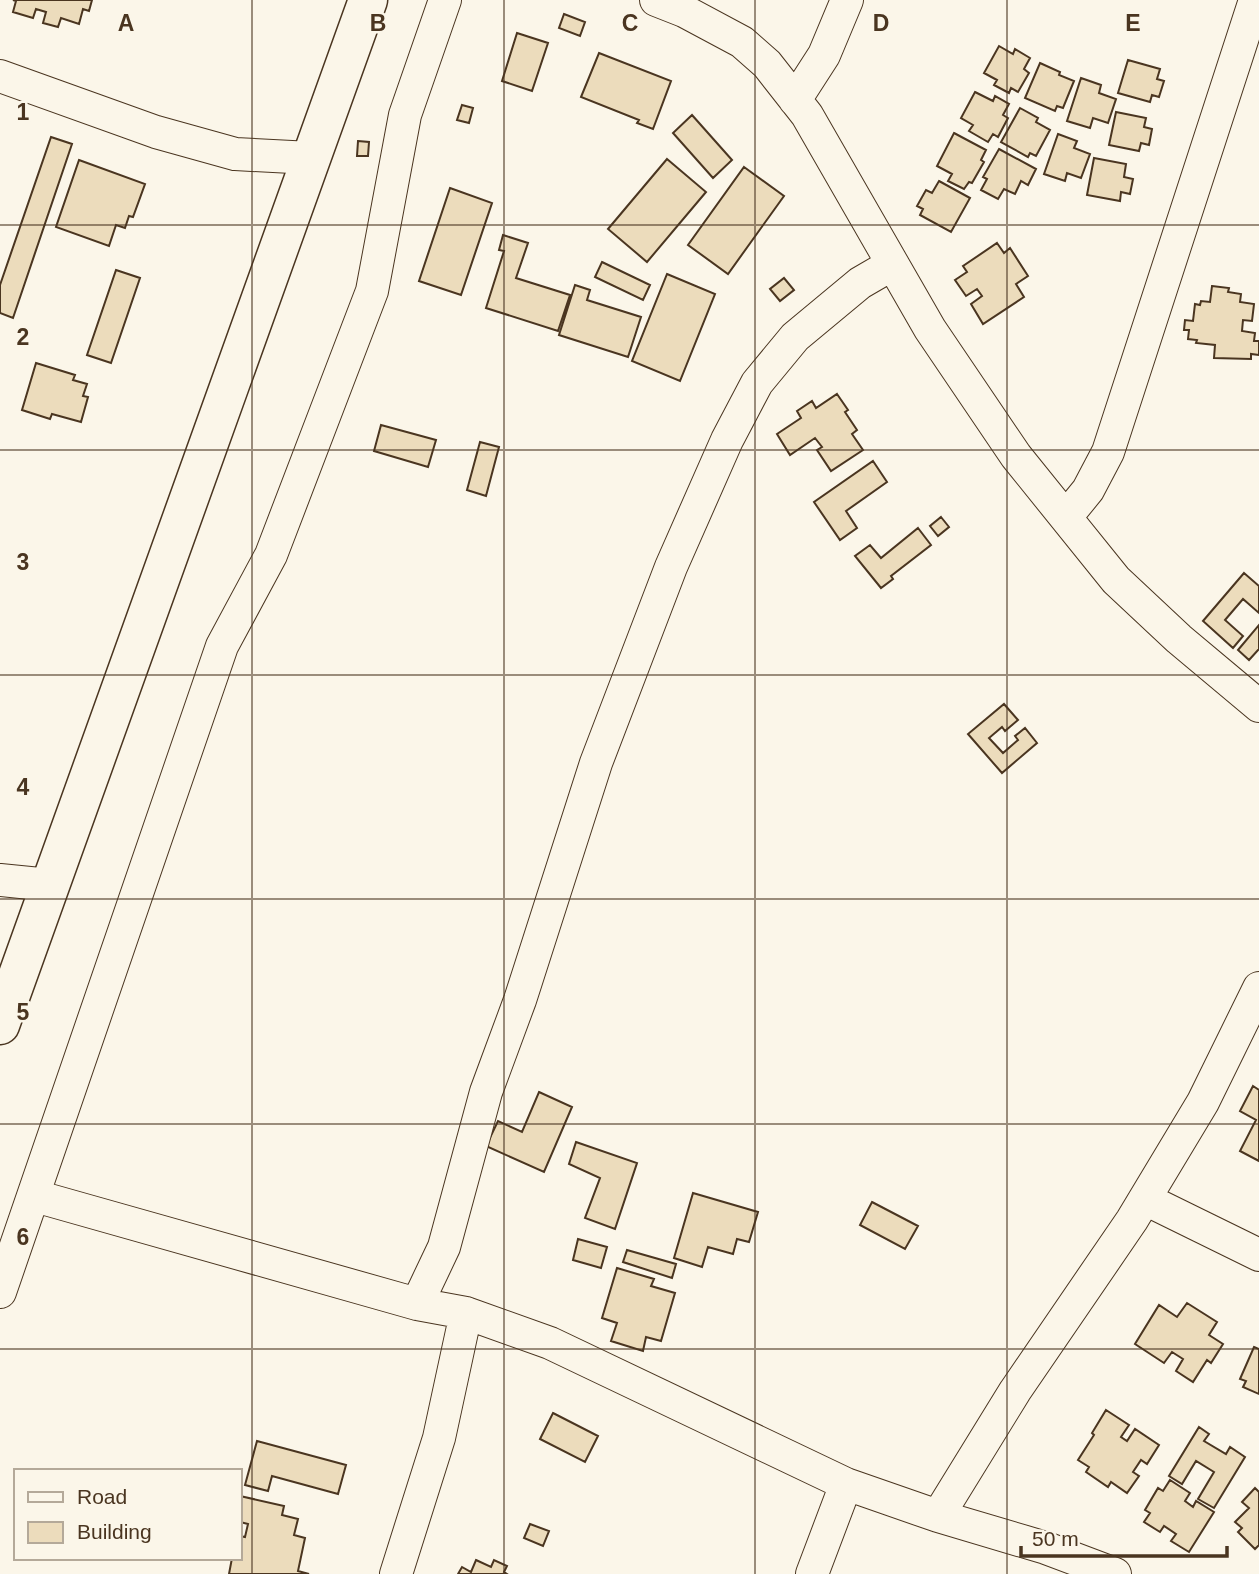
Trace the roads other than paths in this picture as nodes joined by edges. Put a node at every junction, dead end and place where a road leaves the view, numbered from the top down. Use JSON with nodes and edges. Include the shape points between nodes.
{"nodes":[{"id":1,"x":368,"y":0,"type":"edge"},
{"id":2,"x":445,"y":0,"type":"edge"},
{"id":3,"x":656,"y":0,"type":"edge"},
{"id":4,"x":847,"y":0,"type":"edge"},
{"id":5,"x":1255,"y":0,"type":"edge"},
{"id":6,"x":0,"y":76,"type":"edge"},
{"id":7,"x":794,"y":100,"type":"junction"},
{"id":8,"x":312,"y":158,"type":"junction"},
{"id":9,"x":891,"y":265,"type":"junction"},
{"id":10,"x":1066,"y":517,"type":"junction"},
{"id":11,"x":1259,"y":706,"type":"edge"},
{"id":12,"x":0,"y":880,"type":"edge"},
{"id":13,"x":50,"y":885,"type":"junction"},
{"id":14,"x":1259,"y":988,"type":"edge"},
{"id":15,"x":0,"y":1025,"type":"edge"},
{"id":16,"x":35,"y":1196,"type":"junction"},
{"id":17,"x":1145,"y":1199,"type":"junction"},
{"id":18,"x":1259,"y":1255,"type":"edge"},
{"id":19,"x":0,"y":1293,"type":"edge"},
{"id":20,"x":418,"y":1304,"type":"junction"},
{"id":21,"x":466,"y":1313,"type":"junction"},
{"id":22,"x":846,"y":1484,"type":"junction"},
{"id":23,"x":938,"y":1516,"type":"junction"},
{"id":24,"x":396,"y":1574,"type":"edge"},
{"id":25,"x":812,"y":1574,"type":"edge"},
{"id":26,"x":1115,"y":1574,"type":"edge"}],
"edges":[{"from":1,"to":8,"type":"highway"},
{"from":2,"to":16,"type":"street","via":[[405,115],[373,291],[271,555],[222,646]]},
{"from":3,"to":7,"type":"street","via":[[741,42],[767,64]]},
{"from":4,"to":7,"type":"street","via":[[824,55]]},
{"from":5,"to":10,"type":"street","via":[[1108,452],[1088,490]]},
{"from":6,"to":8,"type":"street","via":[[156,132],[234,153]]},
{"from":7,"to":9,"type":"street","via":[[807,115]]},
{"from":8,"to":13,"type":"highway"},
{"from":9,"to":10,"type":"street","via":[[973,396]]},
{"from":9,"to":20,"type":"street","via":[[860,283],[795,337],[757,383],[727,440],[671,567],[596,763],[486,1092],[444,1247]]},
{"from":10,"to":11,"type":"street","via":[[1116,580]]},
{"from":12,"to":13,"type":"street"},
{"from":13,"to":15,"type":"highway"},
{"from":14,"to":17,"type":"street","via":[[1203,1102]]},
{"from":16,"to":19,"type":"street"},
{"from":16,"to":20,"type":"street"},
{"from":17,"to":18,"type":"street"},
{"from":17,"to":23,"type":"street","via":[[1015,1391]]},
{"from":20,"to":21,"type":"street"},
{"from":21,"to":22,"type":"street","via":[[550,1343]]},
{"from":21,"to":24,"type":"street","via":[[439,1438]]},
{"from":22,"to":23,"type":"street"},
{"from":22,"to":25,"type":"street"},
{"from":23,"to":26,"type":"street"}]}
